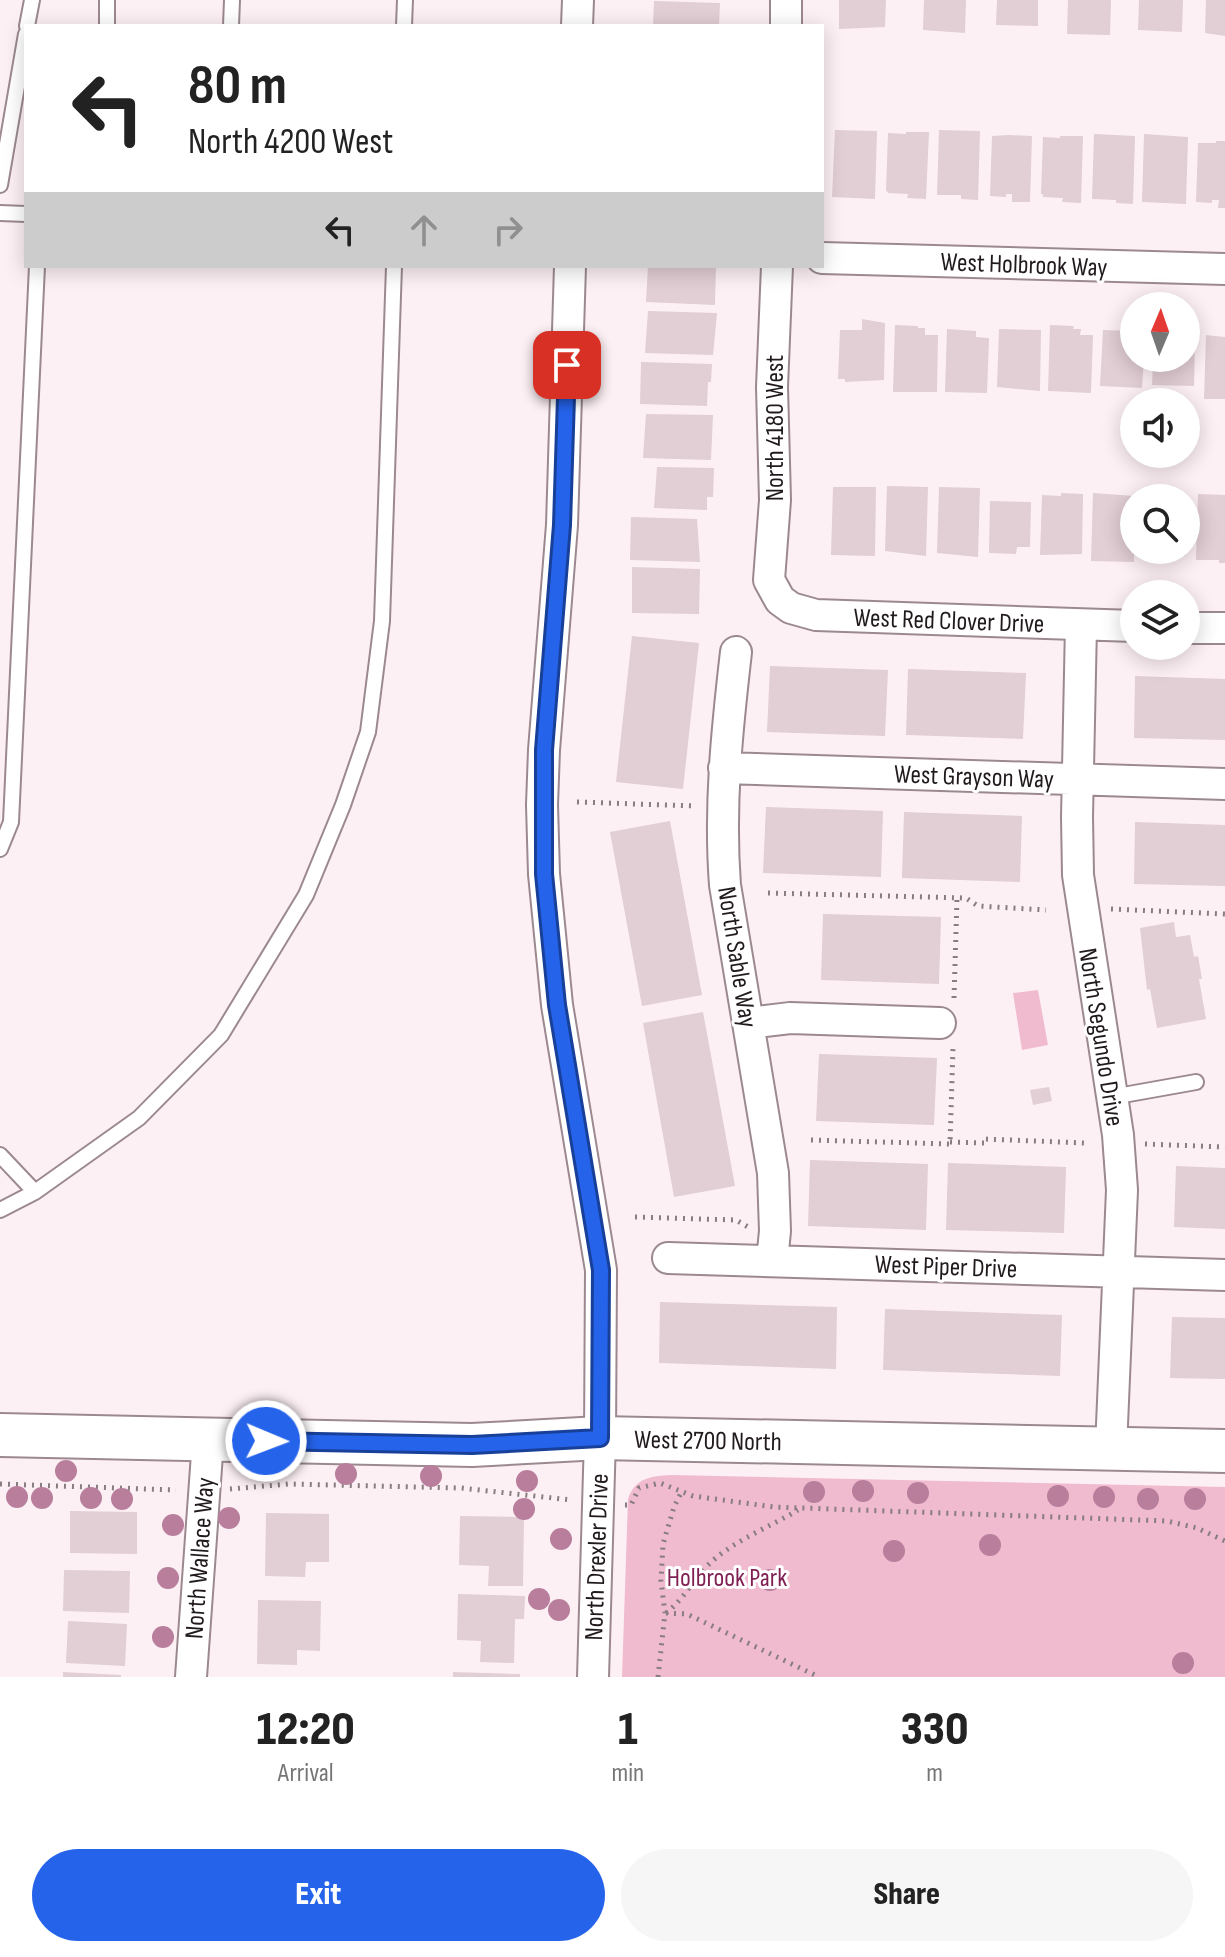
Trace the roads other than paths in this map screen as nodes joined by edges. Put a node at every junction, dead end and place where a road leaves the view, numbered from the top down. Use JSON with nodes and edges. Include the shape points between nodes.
{"nodes":[{"id":1,"x":32,"y":0,"type":"edge"},
{"id":2,"x":107,"y":0,"type":"edge"},
{"id":3,"x":232,"y":0,"type":"edge"},
{"id":4,"x":405,"y":0,"type":"edge"},
{"id":5,"x":578,"y":0,"type":"edge"},
{"id":6,"x":786,"y":0,"type":"edge"},
{"id":7,"x":27,"y":24,"type":"edge"},
{"id":8,"x":107,"y":24,"type":"edge"},
{"id":9,"x":231,"y":24,"type":"edge"},
{"id":10,"x":404,"y":24,"type":"edge"},
{"id":11,"x":577,"y":24,"type":"edge"},
{"id":12,"x":786,"y":24,"type":"edge"},
{"id":13,"x":24,"y":46,"type":"edge"},
{"id":14,"x":0,"y":185,"type":"edge"},
{"id":15,"x":0,"y":213,"type":"edge"},
{"id":16,"x":24,"y":214,"type":"edge"},
{"id":17,"x":824,"y":258,"type":"edge"},
{"id":18,"x":37,"y":268,"type":"edge"},
{"id":19,"x":394,"y":268,"type":"edge"},
{"id":20,"x":570,"y":268,"type":"edge"},
{"id":21,"x":777,"y":268,"type":"edge"},
{"id":22,"x":1225,"y":269,"type":"edge"},
{"id":23,"x":773,"y":589,"type":"joint"},
{"id":24,"x":1081,"y":625,"type":"junction"},
{"id":25,"x":1120,"y":626,"type":"edge"},
{"id":26,"x":1200,"y":628,"type":"edge"},
{"id":27,"x":1225,"y":628,"type":"edge"},
{"id":28,"x":736,"y":652,"type":"dead end"},
{"id":29,"x":724,"y":768,"type":"junction"},
{"id":30,"x":1077,"y":779,"type":"junction"},
{"id":31,"x":1225,"y":784,"type":"edge"},
{"id":32,"x":0,"y":849,"type":"edge"},
{"id":33,"x":949,"y":1021,"type":"road end"},
{"id":34,"x":749,"y":1023,"type":"junction"},
{"id":35,"x":1196,"y":1082,"type":"dead end"},
{"id":36,"x":1112,"y":1097,"type":"junction"},
{"id":37,"x":0,"y":1155,"type":"edge"},
{"id":38,"x":35,"y":1192,"type":"junction"},
{"id":39,"x":0,"y":1210,"type":"edge"},
{"id":40,"x":668,"y":1258,"type":"dead end"},
{"id":41,"x":772,"y":1261,"type":"junction"},
{"id":42,"x":1119,"y":1272,"type":"junction"},
{"id":43,"x":1225,"y":1275,"type":"edge"},
{"id":44,"x":0,"y":1435,"type":"edge"},
{"id":45,"x":600,"y":1438,"type":"junction"},
{"id":46,"x":208,"y":1440,"type":"junction"},
{"id":47,"x":1111,"y":1448,"type":"junction"},
{"id":48,"x":1225,"y":1451,"type":"edge"},
{"id":49,"x":191,"y":1677,"type":"edge"},
{"id":50,"x":593,"y":1677,"type":"edge"}],
"edges":[{"from":1,"to":7,"type":"lane"},
{"from":2,"to":8,"type":"lane"},
{"from":3,"to":9,"type":"lane"},
{"from":4,"to":10,"type":"lane"},
{"from":5,"to":11,"type":"street"},
{"from":6,"to":12,"type":"street"},
{"from":13,"to":14,"type":"lane"},
{"from":15,"to":16,"type":"lane"},
{"from":17,"to":22,"type":"street","name":"West Holbrook Way"},
{"from":18,"to":32,"type":"lane","via":[[11,822]]},
{"from":19,"to":38,"type":"lane","via":[[382,621],[368,732],[343,805],[306,895],[221,1035],[139,1118]]},
{"from":20,"to":45,"type":"street","name":"North Drexler Drive","via":[[562,525],[542,805],[557,1005],[601,1270]]},
{"from":21,"to":23,"type":"street","name":"North 4180 West","via":[[775,500],[769,566]]},
{"from":23,"to":24,"type":"street","name":"West Red Clover Drive","via":[[791,608],[816,615]]},
{"from":24,"to":25,"type":"street","name":"West Red Clover Drive"},
{"from":24,"to":30,"type":"street","name":"North Segundo Drive"},
{"from":26,"to":27,"type":"street"},
{"from":28,"to":29,"type":"street","name":"North Sable Way"},
{"from":29,"to":30,"type":"street","name":"West Grayson Way"},
{"from":29,"to":34,"type":"street","name":"North Sable Way","via":[[725,885]]},
{"from":30,"to":31,"type":"street","name":"West Grayson Way"},
{"from":30,"to":36,"type":"street","name":"North Segundo Drive","via":[[1078,875]]},
{"from":33,"to":34,"type":"street","via":[[790,1018]]},
{"from":34,"to":41,"type":"street","name":"North Sable Way","via":[[773,1173]]},
{"from":35,"to":36,"type":"lane"},
{"from":36,"to":42,"type":"street","name":"North Segundo Drive","via":[[1122,1190]]},
{"from":37,"to":38,"type":"lane"},
{"from":38,"to":39,"type":"lane"},
{"from":40,"to":41,"type":"street","name":"West Piper Drive"},
{"from":41,"to":42,"type":"street","name":"West Piper Drive"},
{"from":42,"to":43,"type":"street","name":"West Piper Drive"},
{"from":42,"to":47,"type":"street","name":"North Segundo Drive"},
{"from":44,"to":46,"type":"street","name":"West 2700 North"},
{"from":45,"to":46,"type":"street","name":"West 2700 North","via":[[472,1445]]},
{"from":45,"to":47,"type":"street","name":"West 2700 North"},
{"from":45,"to":50,"type":"street","name":"North Drexler Drive"},
{"from":46,"to":49,"type":"street","name":"North Wallace Way"},
{"from":47,"to":48,"type":"street","name":"West 2700 North"}]}
